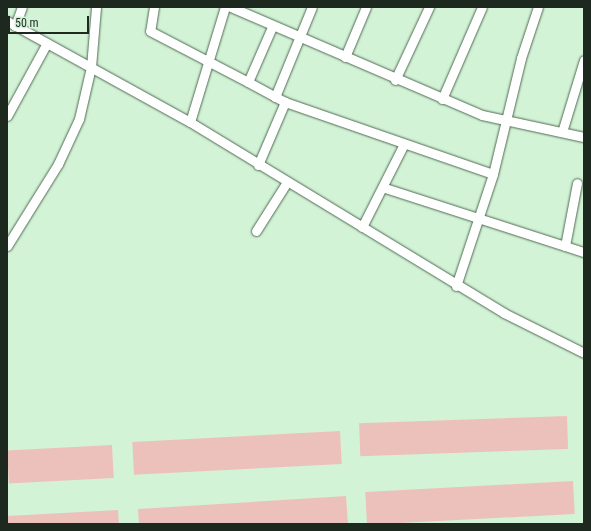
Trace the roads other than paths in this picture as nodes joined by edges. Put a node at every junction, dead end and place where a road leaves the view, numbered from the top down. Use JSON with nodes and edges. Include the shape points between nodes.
{"nodes":[{"id":1,"x":22,"y":7,"type":"edge"},
{"id":2,"x":96,"y":7,"type":"edge"},
{"id":3,"x":154,"y":7,"type":"edge"},
{"id":4,"x":226,"y":7,"type":"edge"},
{"id":5,"x":231,"y":7,"type":"edge"},
{"id":6,"x":312,"y":7,"type":"edge"},
{"id":7,"x":366,"y":7,"type":"edge"},
{"id":8,"x":429,"y":7,"type":"edge"},
{"id":9,"x":482,"y":7,"type":"edge"},
{"id":10,"x":538,"y":7,"type":"edge"},
{"id":11,"x":11,"y":23,"type":"edge"},
{"id":12,"x":272,"y":27,"type":"junction"},
{"id":13,"x":301,"y":39,"type":"junction"},
{"id":14,"x":47,"y":43,"type":"junction"},
{"id":15,"x":345,"y":57,"type":"junction"},
{"id":16,"x":584,"y":60,"type":"edge"},
{"id":17,"x":211,"y":61,"type":"junction"},
{"id":18,"x":91,"y":67,"type":"junction"},
{"id":19,"x":395,"y":80,"type":"junction"},
{"id":20,"x":248,"y":82,"type":"junction"},
{"id":21,"x":275,"y":97,"type":"junction"},
{"id":22,"x":442,"y":99,"type":"junction"},
{"id":23,"x":284,"y":102,"type":"junction"},
{"id":24,"x":7,"y":116,"type":"edge"},
{"id":25,"x":506,"y":121,"type":"junction"},
{"id":26,"x":190,"y":122,"type":"junction"},
{"id":27,"x":562,"y":132,"type":"junction"},
{"id":28,"x":584,"y":137,"type":"edge"},
{"id":29,"x":404,"y":144,"type":"junction"},
{"id":30,"x":258,"y":165,"type":"junction"},
{"id":31,"x":493,"y":174,"type":"junction"},
{"id":32,"x":287,"y":182,"type":"junction"},
{"id":33,"x":578,"y":183,"type":"dead end"},
{"id":34,"x":385,"y":188,"type":"junction"},
{"id":35,"x":478,"y":220,"type":"junction"},
{"id":36,"x":362,"y":227,"type":"junction"},
{"id":37,"x":256,"y":231,"type":"dead end"},
{"id":38,"x":7,"y":246,"type":"edge"},
{"id":39,"x":565,"y":246,"type":"junction"},
{"id":40,"x":584,"y":252,"type":"edge"},
{"id":41,"x":456,"y":286,"type":"junction"},
{"id":42,"x":584,"y":353,"type":"edge"}],
"edges":[{"from":1,"to":11,"type":"street"},
{"from":2,"to":18,"type":"street"},
{"from":3,"to":17,"type":"street","via":[[150,30]]},
{"from":4,"to":17,"type":"street"},
{"from":5,"to":12,"type":"street"},
{"from":6,"to":13,"type":"street"},
{"from":7,"to":15,"type":"street"},
{"from":8,"to":19,"type":"street"},
{"from":9,"to":22,"type":"street"},
{"from":10,"to":25,"type":"street","via":[[521,58]]},
{"from":11,"to":14,"type":"street"},
{"from":12,"to":13,"type":"street"},
{"from":12,"to":20,"type":"street"},
{"from":13,"to":15,"type":"street"},
{"from":13,"to":21,"type":"street"},
{"from":14,"to":18,"type":"street"},
{"from":14,"to":24,"type":"street"},
{"from":15,"to":19,"type":"street"},
{"from":16,"to":27,"type":"street"},
{"from":17,"to":20,"type":"street"},
{"from":17,"to":26,"type":"street"},
{"from":18,"to":26,"type":"street"},
{"from":18,"to":38,"type":"street","via":[[80,114],[66,150]]},
{"from":19,"to":22,"type":"street"},
{"from":20,"to":21,"type":"street"},
{"from":21,"to":23,"type":"street"},
{"from":22,"to":25,"type":"street"},
{"from":23,"to":29,"type":"street"},
{"from":23,"to":30,"type":"street"},
{"from":25,"to":27,"type":"street"},
{"from":25,"to":31,"type":"street"},
{"from":26,"to":30,"type":"street"},
{"from":27,"to":28,"type":"street"},
{"from":29,"to":31,"type":"street"},
{"from":29,"to":34,"type":"street"},
{"from":30,"to":32,"type":"street"},
{"from":31,"to":35,"type":"street"},
{"from":32,"to":36,"type":"street"},
{"from":32,"to":37,"type":"street"},
{"from":33,"to":39,"type":"street"},
{"from":34,"to":35,"type":"street"},
{"from":34,"to":36,"type":"street"},
{"from":35,"to":39,"type":"street"},
{"from":35,"to":41,"type":"street"},
{"from":36,"to":41,"type":"street"},
{"from":39,"to":40,"type":"street"},
{"from":41,"to":42,"type":"street"}]}
